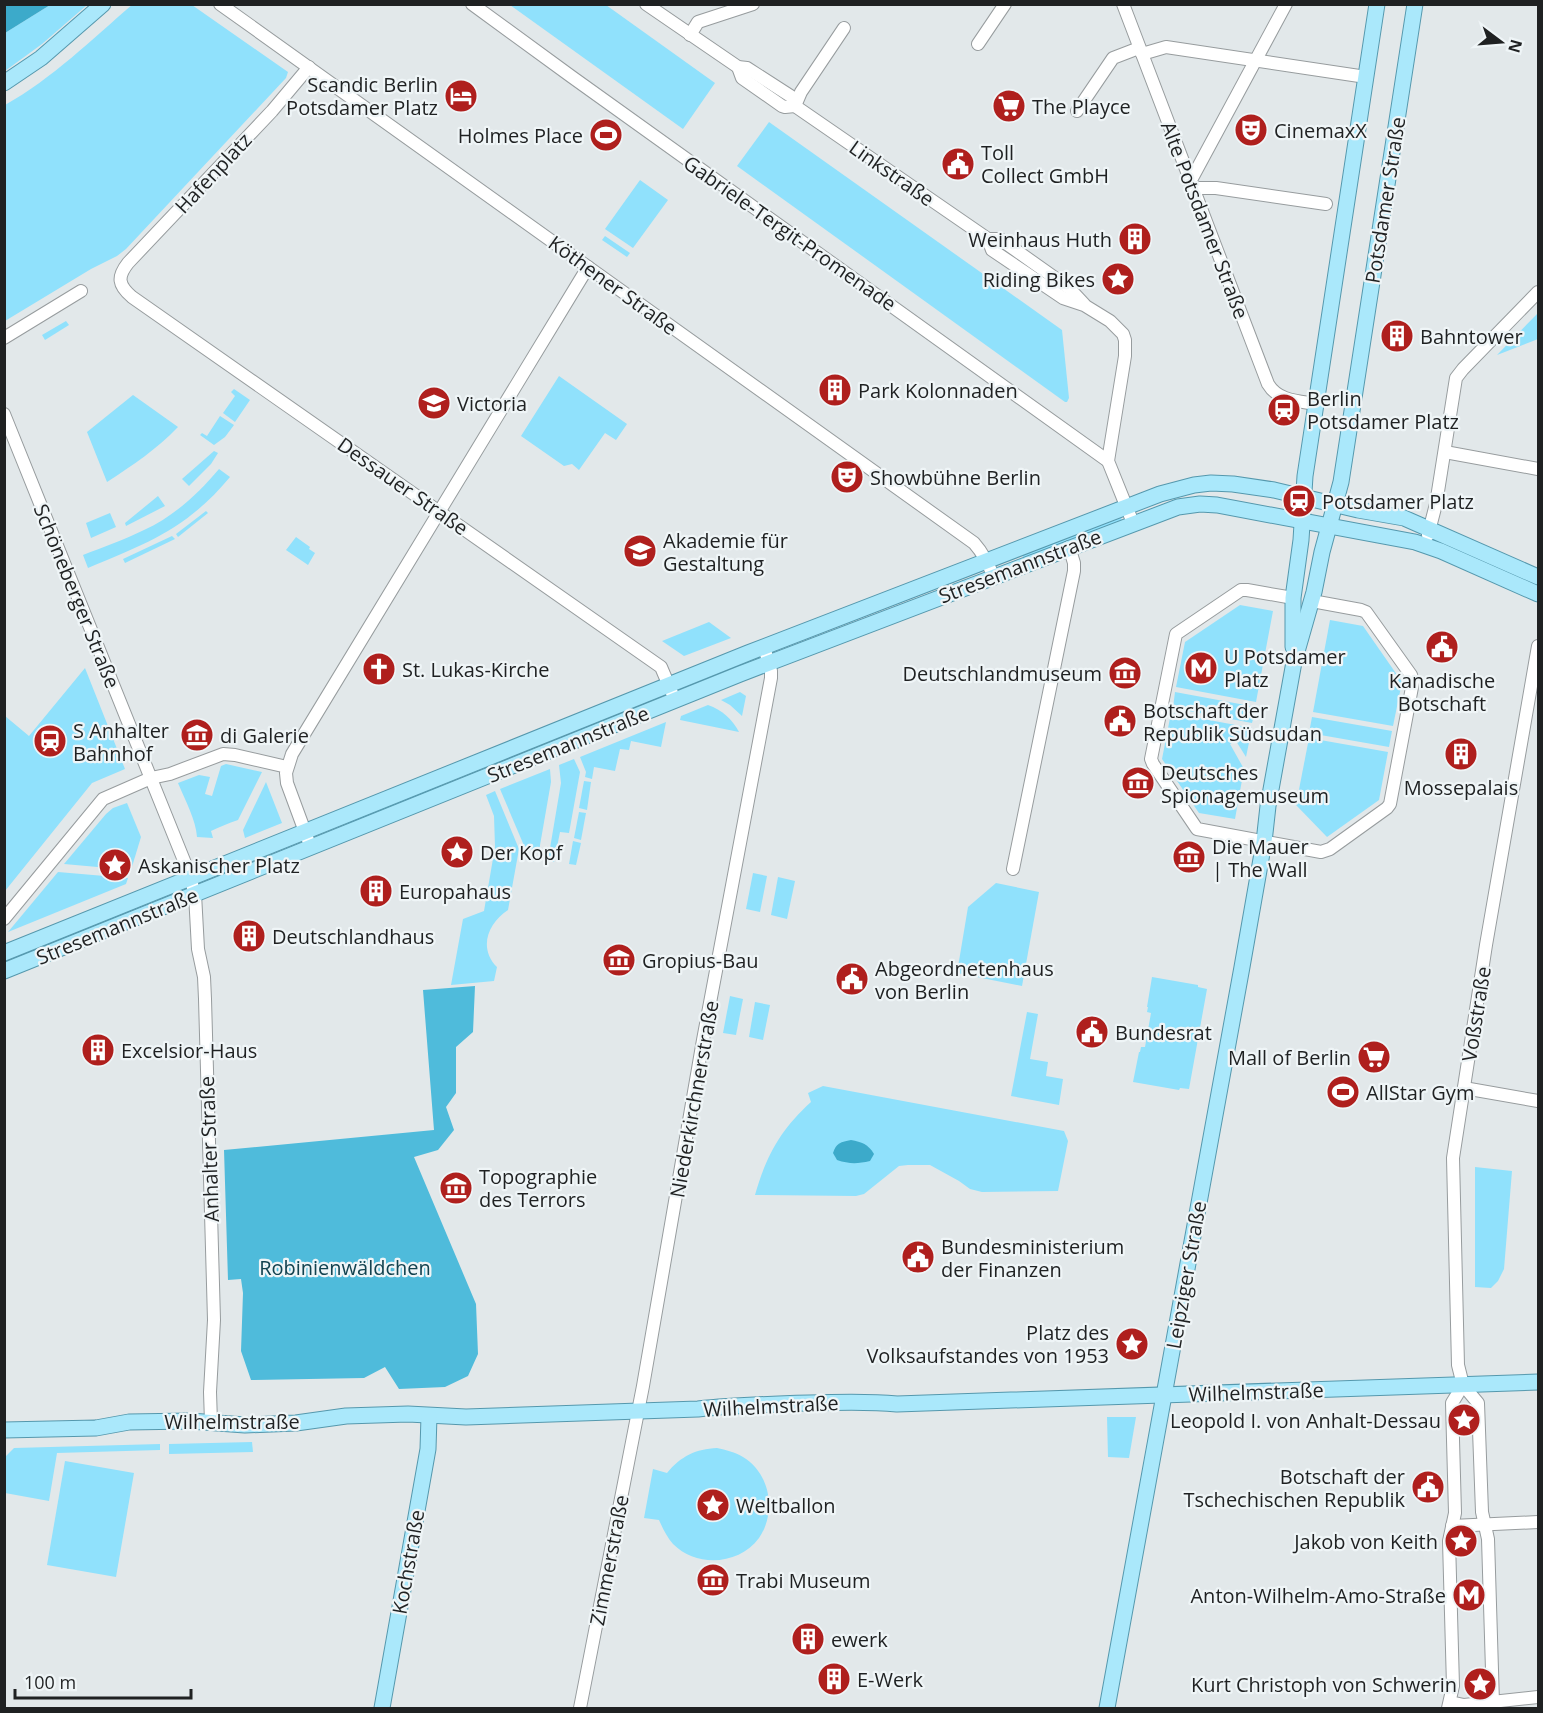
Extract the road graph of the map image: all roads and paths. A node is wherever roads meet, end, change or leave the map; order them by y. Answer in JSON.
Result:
{"nodes":[{"id":1,"x":103,"y":4,"type":"edge"},
{"id":2,"x":220,"y":4,"type":"edge"},
{"id":3,"x":472,"y":4,"type":"edge"},
{"id":4,"x":646,"y":4,"type":"edge"},
{"id":5,"x":753,"y":4,"type":"edge"},
{"id":6,"x":1005,"y":4,"type":"edge"},
{"id":7,"x":1123,"y":4,"type":"edge"},
{"id":8,"x":1286,"y":4,"type":"edge"},
{"id":9,"x":1377,"y":4,"type":"edge"},
{"id":10,"x":1415,"y":4,"type":"edge"},
{"id":11,"x":844,"y":28,"type":"dead end"},
{"id":12,"x":690,"y":35,"type":"junction"},
{"id":13,"x":978,"y":44,"type":"dead end"},
{"id":14,"x":1141,"y":51,"type":"junction"},
{"id":15,"x":1255,"y":60,"type":"junction"},
{"id":16,"x":309,"y":67,"type":"junction"},
{"id":17,"x":1366,"y":77,"type":"junction"},
{"id":18,"x":4,"y":83,"type":"edge"},
{"id":19,"x":795,"y":106,"type":"junction"},
{"id":20,"x":1077,"y":111,"type":"dead end"},
{"id":21,"x":1191,"y":185,"type":"junction"},
{"id":22,"x":1326,"y":204,"type":"dead end"},
{"id":23,"x":588,"y":267,"type":"junction"},
{"id":24,"x":120,"y":280,"type":"joint"},
{"id":25,"x":81,"y":291,"type":"dead end"},
{"id":26,"x":1539,"y":292,"type":"edge"},
{"id":27,"x":4,"y":338,"type":"edge"},
{"id":28,"x":1316,"y":404,"type":"junction"},
{"id":29,"x":4,"y":414,"type":"edge"},
{"id":30,"x":1445,"y":452,"type":"junction"},
{"id":31,"x":1108,"y":461,"type":"junction"},
{"id":32,"x":1539,"y":469,"type":"edge"},
{"id":33,"x":1304,"y":497,"type":"junction"},
{"id":34,"x":1335,"y":504,"type":"junction"},
{"id":35,"x":1128,"y":507,"type":"junction"},
{"id":36,"x":439,"y":512,"type":"junction"},
{"id":37,"x":1302,"y":521,"type":"junction"},
{"id":38,"x":1133,"y":523,"type":"junction"},
{"id":39,"x":1329,"y":526,"type":"junction"},
{"id":40,"x":1429,"y":529,"type":"junction"},
{"id":41,"x":1425,"y":545,"type":"junction"},
{"id":42,"x":1069,"y":548,"type":"junction"},
{"id":43,"x":987,"y":561,"type":"junction"},
{"id":44,"x":994,"y":576,"type":"junction"},
{"id":45,"x":1539,"y":577,"type":"edge"},
{"id":46,"x":933,"y":582,"type":"junction"},
{"id":47,"x":1539,"y":594,"type":"edge"},
{"id":48,"x":939,"y":598,"type":"junction"},
{"id":49,"x":1293,"y":598,"type":"junction"},
{"id":50,"x":1312,"y":601,"type":"junction"},
{"id":51,"x":1539,"y":646,"type":"edge"},
{"id":52,"x":764,"y":647,"type":"junction"},
{"id":53,"x":1294,"y":662,"type":"junction"},
{"id":54,"x":770,"y":663,"type":"junction"},
{"id":55,"x":669,"y":685,"type":"junction"},
{"id":56,"x":675,"y":700,"type":"junction"},
{"id":57,"x":616,"y":706,"type":"junction"},
{"id":58,"x":622,"y":722,"type":"junction"},
{"id":59,"x":536,"y":739,"type":"junction"},
{"id":60,"x":542,"y":754,"type":"junction"},
{"id":61,"x":287,"y":767,"type":"junction"},
{"id":62,"x":444,"y":776,"type":"junction"},
{"id":63,"x":151,"y":778,"type":"junction"},
{"id":64,"x":450,"y":791,"type":"junction"},
{"id":65,"x":338,"y":818,"type":"junction"},
{"id":66,"x":304,"y":831,"type":"junction"},
{"id":67,"x":345,"y":834,"type":"junction"},
{"id":68,"x":1264,"y":842,"type":"junction"},
{"id":69,"x":311,"y":848,"type":"junction"},
{"id":70,"x":1013,"y":869,"type":"dead end"},
{"id":71,"x":191,"y":878,"type":"junction"},
{"id":72,"x":195,"y":894,"type":"junction"},
{"id":73,"x":4,"y":919,"type":"edge"},
{"id":74,"x":4,"y":953,"type":"edge"},
{"id":75,"x":5,"y":970,"type":"edge"},
{"id":76,"x":1464,"y":1088,"type":"junction"},
{"id":77,"x":1539,"y":1101,"type":"edge"},
{"id":78,"x":1539,"y":1382,"type":"edge"},
{"id":79,"x":1462,"y":1385,"type":"junction"},
{"id":80,"x":1164,"y":1395,"type":"junction"},
{"id":81,"x":638,"y":1411,"type":"junction"},
{"id":82,"x":429,"y":1416,"type":"junction"},
{"id":83,"x":211,"y":1422,"type":"junction"},
{"id":84,"x":4,"y":1430,"type":"edge"},
{"id":85,"x":1539,"y":1522,"type":"edge"},
{"id":86,"x":1485,"y":1524,"type":"junction"},
{"id":87,"x":1452,"y":1526,"type":"junction"},
{"id":88,"x":1539,"y":1697,"type":"edge"},
{"id":89,"x":1493,"y":1703,"type":"junction"},
{"id":90,"x":1449,"y":1705,"type":"edge"},
{"id":91,"x":1464,"y":1707,"type":"edge"},
{"id":92,"x":382,"y":1708,"type":"edge"},
{"id":93,"x":580,"y":1708,"type":"edge"},
{"id":94,"x":1107,"y":1708,"type":"edge"}],
"edges":[{"from":1,"to":18,"type":"main road"},
{"from":2,"to":16,"type":"street","name":"Köthener Straße"},
{"from":3,"to":31,"type":"street","name":"Gabriele-Tergit-Promenade"},
{"from":4,"to":12,"type":"street","name":"Linkstraße"},
{"from":5,"to":12,"type":"street"},
{"from":6,"to":13,"type":"street"},
{"from":7,"to":14,"type":"street","name":"Alte Potsdamer Straße"},
{"from":8,"to":15,"type":"street"},
{"from":9,"to":17,"type":"main road","name":"Potsdamer Straße"},
{"from":10,"to":34,"type":"main road","name":"Potsdamer Straße"},
{"from":11,"to":19,"type":"street"},
{"from":12,"to":19,"type":"street","name":"Linkstraße"},
{"from":14,"to":15,"type":"street"},
{"from":14,"to":20,"type":"street"},
{"from":14,"to":21,"type":"street","name":"Alte Potsdamer Straße"},
{"from":15,"to":17,"type":"street"},
{"from":15,"to":21,"type":"street"},
{"from":16,"to":23,"type":"street","name":"Köthener Straße"},
{"from":16,"to":24,"type":"street","name":"Hafenplatz"},
{"from":17,"to":28,"type":"main road","name":"Potsdamer Straße"},
{"from":19,"to":31,"type":"street","name":"Linkstraße"},
{"from":21,"to":22,"type":"street"},
{"from":21,"to":28,"type":"street","name":"Alte Potsdamer Straße"},
{"from":23,"to":36,"type":"street"},
{"from":23,"to":43,"type":"street","name":"Köthener Straße"},
{"from":24,"to":36,"type":"street","name":"Dessauer Straße"},
{"from":25,"to":27,"type":"street"},
{"from":26,"to":30,"type":"street"},
{"from":28,"to":33,"type":"main road"},
{"from":29,"to":63,"type":"street","name":"Schöneberger Straße"},
{"from":30,"to":32,"type":"street"},
{"from":30,"to":40,"type":"street"},
{"from":31,"to":35,"type":"street"},
{"from":33,"to":34,"type":"main road"},
{"from":33,"to":35,"type":"main road"},
{"from":33,"to":37,"type":"main road"},
{"from":34,"to":39,"type":"main road"},
{"from":34,"to":40,"type":"main road"},
{"from":35,"to":38,"type":"street"},
{"from":35,"to":43,"type":"main road","name":"Stresemannstraße"},
{"from":36,"to":55,"type":"street","name":"Dessauer Straße"},
{"from":36,"to":61,"type":"street"},
{"from":37,"to":38,"type":"main road"},
{"from":37,"to":39,"type":"main road"},
{"from":37,"to":49,"type":"main road"},
{"from":38,"to":42,"type":"main road","name":"Stresemannstraße"},
{"from":39,"to":41,"type":"main road"},
{"from":39,"to":50,"type":"main road"},
{"from":40,"to":41,"type":"street"},
{"from":40,"to":45,"type":"main road"},
{"from":41,"to":47,"type":"main road"},
{"from":42,"to":44,"type":"main road","name":"Stresemannstraße"},
{"from":42,"to":70,"type":"street"},
{"from":43,"to":44,"type":"street","name":"Köthener Straße"},
{"from":43,"to":46,"type":"main road","name":"Stresemannstraße"},
{"from":44,"to":48,"type":"main road","name":"Stresemannstraße"},
{"from":46,"to":48,"type":"main road"},
{"from":46,"to":52,"type":"main road","name":"Stresemannstraße"},
{"from":48,"to":54,"type":"main road","name":"Stresemannstraße"},
{"from":49,"to":53,"type":"main road"},
{"from":49,"to":68,"type":"street"},
{"from":50,"to":53,"type":"main road"},
{"from":50,"to":68,"type":"street"},
{"from":51,"to":76,"type":"street","name":"Voßstraße"},
{"from":52,"to":54,"type":"street","name":"Niederkirchnerstraße"},
{"from":52,"to":55,"type":"main road","name":"Stresemannstraße"},
{"from":53,"to":68,"type":"main road","name":"Leipziger Straße"},
{"from":54,"to":56,"type":"main road","name":"Stresemannstraße"},
{"from":54,"to":81,"type":"street","name":"Niederkirchnerstraße"},
{"from":55,"to":56,"type":"street","name":"Dessauer Straße"},
{"from":55,"to":57,"type":"main road","name":"Stresemannstraße"},
{"from":56,"to":58,"type":"main road","name":"Stresemannstraße"},
{"from":57,"to":58,"type":"main road"},
{"from":57,"to":59,"type":"main road","name":"Stresemannstraße"},
{"from":58,"to":60,"type":"main road","name":"Stresemannstraße"},
{"from":59,"to":60,"type":"main road"},
{"from":59,"to":62,"type":"main road","name":"Stresemannstraße"},
{"from":60,"to":64,"type":"main road","name":"Stresemannstraße"},
{"from":61,"to":63,"type":"street"},
{"from":61,"to":66,"type":"street"},
{"from":62,"to":64,"type":"main road"},
{"from":62,"to":65,"type":"main road","name":"Stresemannstraße"},
{"from":63,"to":71,"type":"street","name":"Schöneberger Straße"},
{"from":63,"to":73,"type":"street"},
{"from":64,"to":67,"type":"main road","name":"Stresemannstraße"},
{"from":65,"to":66,"type":"main road","name":"Stresemannstraße"},
{"from":65,"to":67,"type":"main road"},
{"from":66,"to":69,"type":"street"},
{"from":66,"to":71,"type":"main road","name":"Stresemannstraße"},
{"from":67,"to":69,"type":"main road","name":"Stresemannstraße"},
{"from":68,"to":80,"type":"main road","name":"Leipziger Straße"},
{"from":69,"to":72,"type":"main road","name":"Stresemannstraße"},
{"from":71,"to":72,"type":"street","name":"Anhalter Straße"},
{"from":71,"to":74,"type":"main road","name":"Stresemannstraße"},
{"from":72,"to":75,"type":"main road","name":"Stresemannstraße"},
{"from":72,"to":83,"type":"street","name":"Anhalter Straße"},
{"from":76,"to":77,"type":"street"},
{"from":76,"to":79,"type":"street","name":"Voßstraße"},
{"from":78,"to":79,"type":"main road","name":"Wilhelmstraße"},
{"from":79,"to":80,"type":"main road","name":"Wilhelmstraße"},
{"from":79,"to":86,"type":"street"},
{"from":79,"to":87,"type":"street"},
{"from":80,"to":81,"type":"main road","name":"Wilhelmstraße"},
{"from":80,"to":94,"type":"main road","name":"Leipziger Straße"},
{"from":81,"to":82,"type":"main road","name":"Wilhelmstraße"},
{"from":81,"to":93,"type":"street","name":"Zimmerstraße"},
{"from":82,"to":83,"type":"main road","name":"Wilhelmstraße"},
{"from":82,"to":92,"type":"main road","name":"Kochstraße"},
{"from":83,"to":84,"type":"main road","name":"Wilhelmstraße"},
{"from":85,"to":86,"type":"street"},
{"from":86,"to":87,"type":"street"},
{"from":86,"to":89,"type":"street"},
{"from":87,"to":90,"type":"street"},
{"from":88,"to":89,"type":"street"},
{"from":89,"to":91,"type":"street"},
{"from":90,"to":91,"type":"street"}]}
